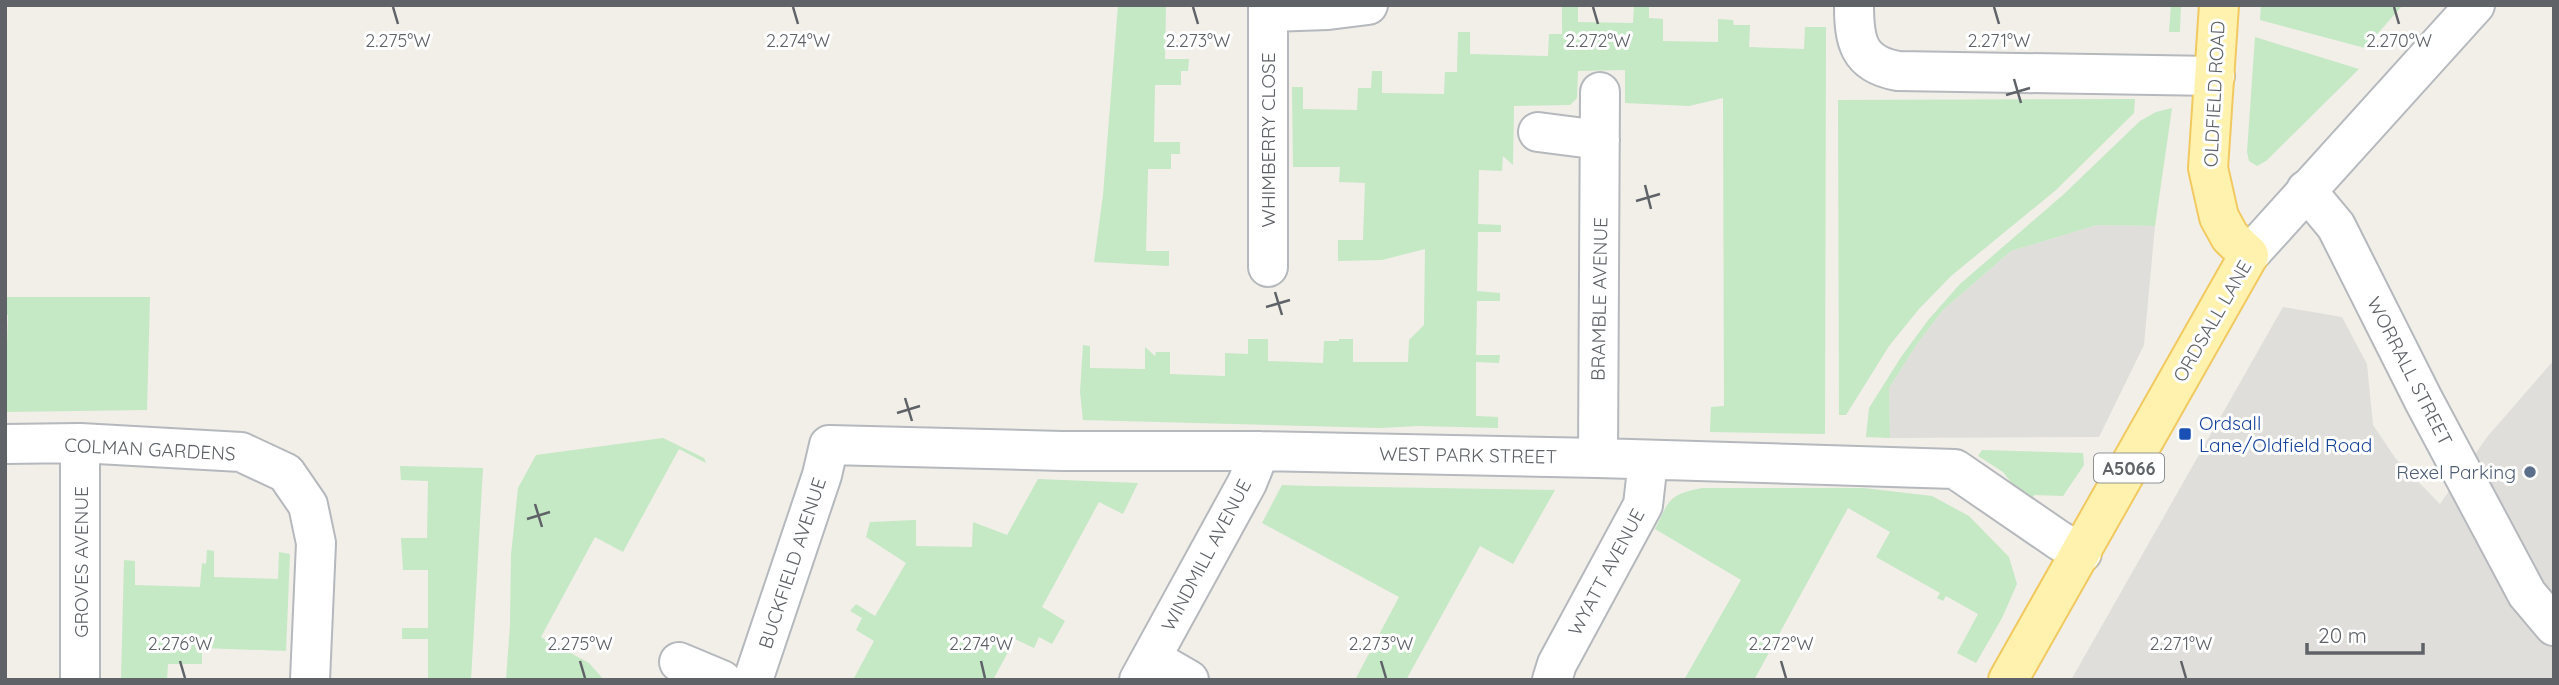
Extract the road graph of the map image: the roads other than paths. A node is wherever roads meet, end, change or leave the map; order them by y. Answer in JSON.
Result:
{"nodes":[{"id":1,"x":1368,"y":5,"type":"edge"},
{"id":2,"x":1854,"y":5,"type":"edge"},
{"id":3,"x":2220,"y":5,"type":"edge"},
{"id":4,"x":2475,"y":5,"type":"edge"},
{"id":5,"x":1268,"y":9,"type":"edge"},
{"id":6,"x":2215,"y":76,"type":"junction"},
{"id":7,"x":1600,"y":92,"type":"dead end"},
{"id":8,"x":1538,"y":132,"type":"dead end"},
{"id":9,"x":1600,"y":140,"type":"junction"},
{"id":10,"x":2305,"y":190,"type":"junction"},
{"id":11,"x":2249,"y":255,"type":"junction"},
{"id":12,"x":1268,"y":267,"type":"dead end"},
{"id":13,"x":80,"y":443,"type":"junction"},
{"id":14,"x":5,"y":444,"type":"edge"},
{"id":15,"x":829,"y":445,"type":"joint"},
{"id":16,"x":1260,"y":451,"type":"junction"},
{"id":17,"x":1598,"y":458,"type":"junction"},
{"id":18,"x":1648,"y":461,"type":"junction"},
{"id":19,"x":2082,"y":553,"type":"junction"},
{"id":20,"x":2554,"y":626,"type":"edge"},
{"id":21,"x":679,"y":662,"type":"dead end"},
{"id":22,"x":1145,"y":669,"type":"edge"},
{"id":23,"x":80,"y":680,"type":"edge"},
{"id":24,"x":310,"y":680,"type":"edge"},
{"id":25,"x":722,"y":680,"type":"edge"},
{"id":26,"x":753,"y":680,"type":"edge"},
{"id":27,"x":1189,"y":680,"type":"edge"},
{"id":28,"x":1552,"y":680,"type":"edge"},
{"id":29,"x":2008,"y":680,"type":"edge"}],
"edges":[{"from":1,"to":5,"type":"street","name":"WHIMBERRY CLOSE"},
{"from":2,"to":6,"type":"street"},
{"from":3,"to":6,"type":"main road","name":"OLDFIELD ROAD"},
{"from":4,"to":10,"type":"street","name":"ORDSALL LANE"},
{"from":5,"to":12,"type":"street","name":"WHIMBERRY CLOSE"},
{"from":6,"to":11,"type":"main road","name":"OLDFIELD ROAD"},
{"from":7,"to":9,"type":"street","name":"BRAMBLE AVENUE"},
{"from":8,"to":9,"type":"street"},
{"from":9,"to":17,"type":"street","name":"BRAMBLE AVENUE"},
{"from":10,"to":11,"type":"street","name":"ORDSALL LANE"},
{"from":10,"to":20,"type":"street","name":"WORRALL STREET"},
{"from":11,"to":19,"type":"main road","name":"ORDSALL LANE","number":"A5066"},
{"from":13,"to":14,"type":"street","name":"COLMAN GARDENS"},
{"from":13,"to":23,"type":"street","name":"GROVES AVENUE"},
{"from":13,"to":24,"type":"street","name":"COLMAN GARDENS"},
{"from":15,"to":16,"type":"street","name":"WEST PARK STREET"},
{"from":15,"to":26,"type":"street","name":"BUCKFIELD AVENUE"},
{"from":16,"to":17,"type":"street","name":"WEST PARK STREET"},
{"from":16,"to":22,"type":"street","name":"WINDMILL AVENUE"},
{"from":17,"to":18,"type":"street","name":"WEST PARK STREET"},
{"from":18,"to":19,"type":"street","name":"WEST PARK STREET"},
{"from":18,"to":28,"type":"street","name":"WYATT AVENUE"},
{"from":19,"to":29,"type":"main road","name":"ORDSALL LANE","number":"A5066"},
{"from":21,"to":25,"type":"street"},
{"from":22,"to":27,"type":"street","name":"WINDMILL AVENUE"}]}
